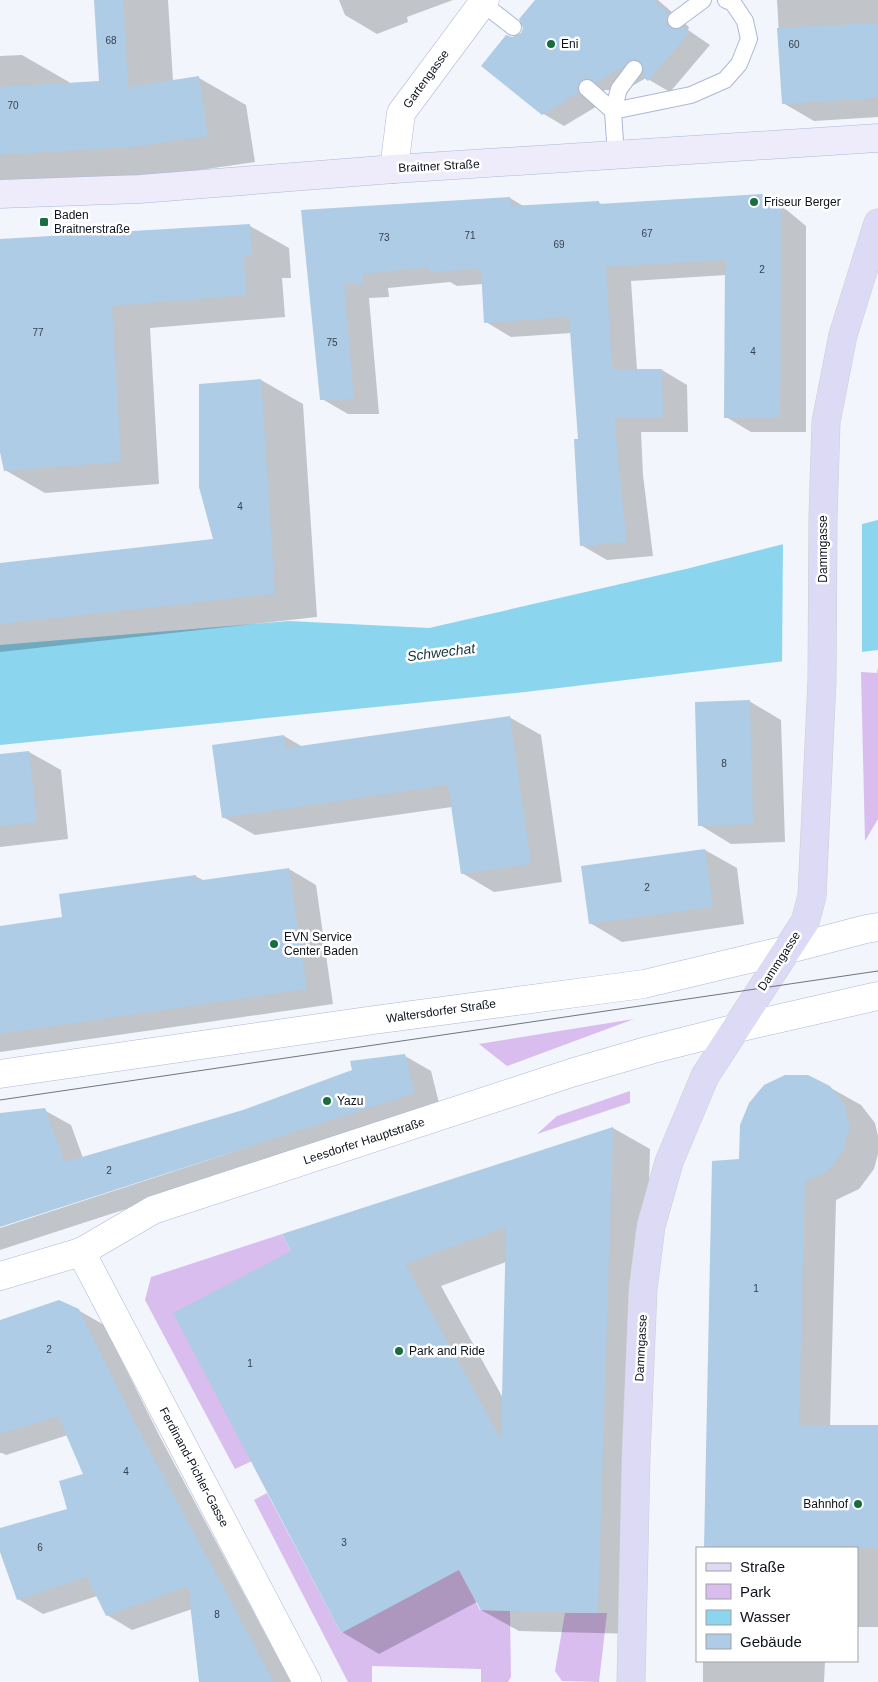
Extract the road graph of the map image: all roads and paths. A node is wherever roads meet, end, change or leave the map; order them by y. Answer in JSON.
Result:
{"nodes":[{"id":1,"x":703,"y":0,"type":"edge"},
{"id":2,"x":726,"y":0,"type":"edge"},
{"id":3,"x":482,"y":1,"type":"edge"},
{"id":4,"x":676,"y":20,"type":"dead end"},
{"id":5,"x":513,"y":27,"type":"dead end"},
{"id":6,"x":634,"y":69,"type":"dead end"},
{"id":7,"x":587,"y":88,"type":"dead end"},
{"id":8,"x":614,"y":110,"type":"junction"},
{"id":9,"x":878,"y":138,"type":"edge"},
{"id":10,"x":616,"y":156,"type":"junction"},
{"id":11,"x":394,"y":169,"type":"junction"},
{"id":12,"x":0,"y":194,"type":"edge"},
{"id":13,"x":878,"y":223,"type":"edge"},
{"id":14,"x":878,"y":928,"type":"edge"},
{"id":15,"x":786,"y":950,"type":"junction"},
{"id":16,"x":878,"y":996,"type":"edge"},
{"id":17,"x":737,"y":1028,"type":"junction"},
{"id":18,"x":0,"y":1074,"type":"edge"},
{"id":19,"x":81,"y":1252,"type":"junction"},
{"id":20,"x":0,"y":1276,"type":"edge"},
{"id":21,"x":307,"y":1682,"type":"edge"},
{"id":22,"x":631,"y":1682,"type":"edge"}],
"edges":[{"from":1,"to":4,"type":"lane"},
{"from":2,"to":8,"type":"lane"},
{"from":3,"to":5,"type":"lane"},
{"from":3,"to":11,"type":"street","name":"Gartengasse"},
{"from":6,"to":8,"type":"lane"},
{"from":7,"to":8,"type":"lane"},
{"from":8,"to":10,"type":"lane"},
{"from":9,"to":10,"type":"main road","name":"Braitner Straße"},
{"from":10,"to":11,"type":"main road","name":"Braitner Straße"},
{"from":11,"to":12,"type":"main road","name":"Braitner Straße"},
{"from":13,"to":15,"type":"main road","name":"Dammgasse"},
{"from":14,"to":15,"type":"street","name":"Waltersdorfer Straße"},
{"from":15,"to":17,"type":"main road","name":"Dammgasse"},
{"from":15,"to":18,"type":"street","name":"Waltersdorfer Straße"},
{"from":16,"to":17,"type":"street"},
{"from":17,"to":19,"type":"street","name":"Leesdorfer Hauptstraße"},
{"from":17,"to":22,"type":"main road","name":"Dammgasse"},
{"from":19,"to":20,"type":"street","name":"Leesdorfer Hauptstraße"},
{"from":19,"to":21,"type":"street","name":"Ferdinand-Pichler-Gasse"}]}
